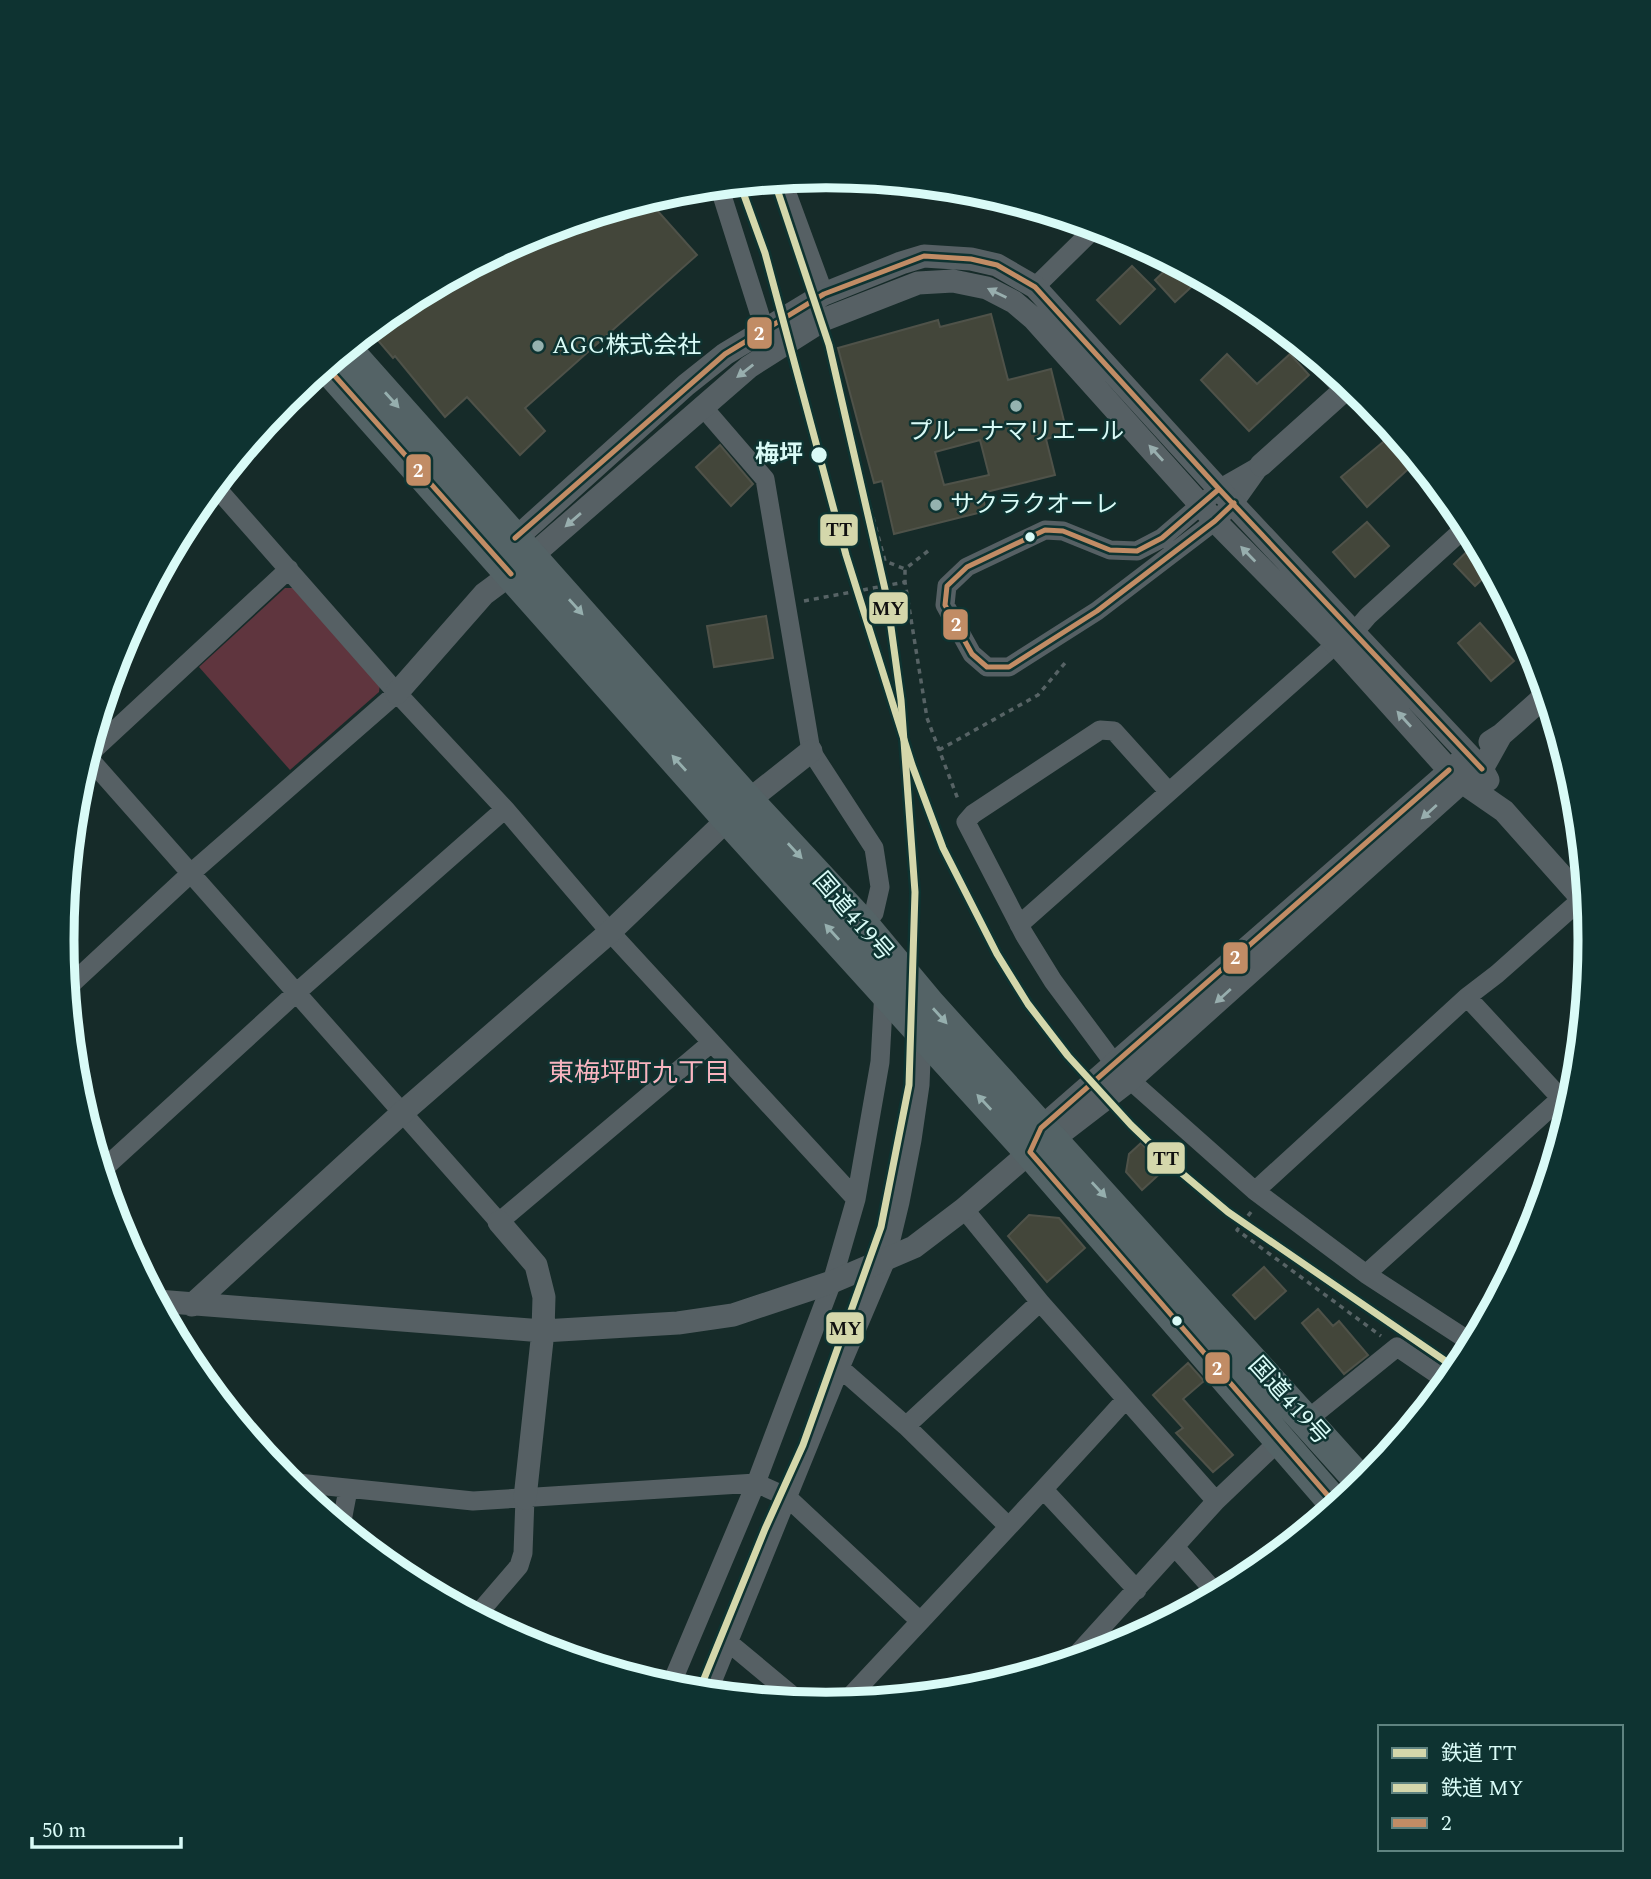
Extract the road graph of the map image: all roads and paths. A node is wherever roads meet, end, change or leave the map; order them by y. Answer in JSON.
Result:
{"nodes":[{"id":1,"x":785,"y":189,"type":"edge"},
{"id":2,"x":722,"y":195,"type":"edge"},
{"id":3,"x":1088,"y":235,"type":"edge"},
{"id":4,"x":1035,"y":287,"type":"junction"},
{"id":5,"x":824,"y":294,"type":"junction"},
{"id":6,"x":764,"y":328,"type":"junction"},
{"id":7,"x":823,"y":338,"type":"dead end"},
{"id":8,"x":352,"y":356,"type":"edge"},
{"id":9,"x":332,"y":372,"type":"edge"},
{"id":10,"x":1341,"y":393,"type":"edge"},
{"id":11,"x":702,"y":407,"type":"junction"},
{"id":12,"x":1261,"y":465,"type":"joint"},
{"id":13,"x":221,"y":492,"type":"edge"},
{"id":14,"x":1218,"y":504,"type":"junction"},
{"id":15,"x":1458,"y":534,"type":"edge"},
{"id":16,"x":928,"y":551,"type":"dead end"},
{"id":17,"x":513,"y":556,"type":"junction"},
{"id":18,"x":289,"y":569,"type":"junction"},
{"id":19,"x":905,"y":569,"type":"junction"},
{"id":20,"x":905,"y":582,"type":"junction"},
{"id":21,"x":786,"y":604,"type":"junction"},
{"id":22,"x":1355,"y":631,"type":"junction"},
{"id":23,"x":1336,"y":644,"type":"junction"},
{"id":24,"x":1065,"y":663,"type":"dead end"},
{"id":25,"x":397,"y":693,"type":"junction"},
{"id":26,"x":1539,"y":701,"type":"edge"},
{"id":27,"x":99,"y":745,"type":"edge"},
{"id":28,"x":939,"y":750,"type":"junction"},
{"id":29,"x":811,"y":751,"type":"junction"},
{"id":30,"x":1476,"y":762,"type":"junction"},
{"id":31,"x":95,"y":765,"type":"edge"},
{"id":32,"x":1456,"y":776,"type":"junction"},
{"id":33,"x":1169,"y":792,"type":"junction"},
{"id":34,"x":505,"y":808,"type":"junction"},
{"id":35,"x":738,"y":810,"type":"junction"},
{"id":36,"x":1503,"y":811,"type":"junction"},
{"id":37,"x":969,"y":819,"type":"junction"},
{"id":38,"x":190,"y":874,"type":"junction"},
{"id":39,"x":1576,"y":889,"type":"edge"},
{"id":40,"x":1577,"y":906,"type":"edge"},
{"id":41,"x":1019,"y":925,"type":"junction"},
{"id":42,"x":864,"y":926,"type":"junction"},
{"id":43,"x":610,"y":932,"type":"junction"},
{"id":44,"x":75,"y":981,"type":"edge"},
{"id":45,"x":884,"y":990,"type":"junction"},
{"id":46,"x":296,"y":993,"type":"junction"},
{"id":47,"x":1467,"y":997,"type":"junction"},
{"id":48,"x":922,"y":1035,"type":"junction"},
{"id":49,"x":711,"y":1043,"type":"junction"},
{"id":50,"x":1114,"y":1063,"type":"junction"},
{"id":51,"x":1130,"y":1080,"type":"junction"},
{"id":52,"x":1560,"y":1098,"type":"edge"},
{"id":53,"x":1558,"y":1109,"type":"edge"},
{"id":54,"x":403,"y":1112,"type":"junction"},
{"id":55,"x":1041,"y":1140,"type":"junction"},
{"id":56,"x":108,"y":1165,"type":"edge"},
{"id":57,"x":1257,"y":1197,"type":"junction"},
{"id":58,"x":856,"y":1199,"type":"junction"},
{"id":59,"x":964,"y":1209,"type":"junction"},
{"id":60,"x":499,"y":1222,"type":"junction"},
{"id":61,"x":886,"y":1259,"type":"junction"},
{"id":62,"x":1366,"y":1273,"type":"junction"},
{"id":63,"x":832,"y":1282,"type":"junction"},
{"id":64,"x":167,"y":1302,"type":"edge"},
{"id":65,"x":1041,"y":1303,"type":"junction"},
{"id":66,"x":192,"y":1305,"type":"junction"},
{"id":67,"x":543,"y":1331,"type":"junction"},
{"id":68,"x":1463,"y":1337,"type":"edge"},
{"id":69,"x":1397,"y":1347,"type":"junction"},
{"id":70,"x":839,"y":1368,"type":"junction"},
{"id":71,"x":1438,"y":1375,"type":"edge"},
{"id":72,"x":1126,"y":1399,"type":"junction"},
{"id":73,"x":1307,"y":1420,"type":"junction"},
{"id":74,"x":906,"y":1426,"type":"junction"},
{"id":75,"x":1279,"y":1441,"type":"junction"},
{"id":76,"x":1354,"y":1474,"type":"edge"},
{"id":77,"x":756,"y":1483,"type":"junction"},
{"id":78,"x":309,"y":1485,"type":"edge"},
{"id":79,"x":348,"y":1490,"type":"junction"},
{"id":80,"x":1044,"y":1490,"type":"junction"},
{"id":81,"x":787,"y":1497,"type":"junction"},
{"id":82,"x":1330,"y":1497,"type":"edge"},
{"id":83,"x":525,"y":1498,"type":"junction"},
{"id":84,"x":1216,"y":1501,"type":"junction"},
{"id":85,"x":343,"y":1516,"type":"edge"},
{"id":86,"x":1008,"y":1526,"type":"junction"},
{"id":87,"x":1175,"y":1547,"type":"junction"},
{"id":88,"x":1210,"y":1586,"type":"edge"},
{"id":89,"x":1137,"y":1590,"type":"junction"},
{"id":90,"x":483,"y":1609,"type":"edge"},
{"id":91,"x":920,"y":1621,"type":"junction"},
{"id":92,"x":728,"y":1642,"type":"junction"},
{"id":93,"x":1087,"y":1644,"type":"edge"},
{"id":94,"x":675,"y":1676,"type":"edge"},
{"id":95,"x":712,"y":1682,"type":"edge"},
{"id":96,"x":786,"y":1690,"type":"edge"},
{"id":97,"x":855,"y":1691,"type":"edge"}],
"edges":[{"from":1,"to":5,"type":"street"},
{"from":2,"to":6,"type":"street"},
{"from":3,"to":4,"type":"street"},
{"from":4,"to":5,"type":"street"},
{"from":4,"to":14,"type":"street"},
{"from":5,"to":6,"type":"street"},
{"from":6,"to":17,"type":"street"},
{"from":7,"to":19,"type":"path"},
{"from":8,"to":17,"type":"highway","name":"国道419号","one_way":true},
{"from":9,"to":17,"type":"highway","name":"国道419号"},
{"from":10,"to":12,"type":"street"},
{"from":14,"to":11,"type":"street","one_way":true},
{"from":11,"to":17,"type":"street","one_way":true},
{"from":11,"to":21,"type":"street"},
{"from":12,"to":14,"type":"street"},
{"from":13,"to":18,"type":"street"},
{"from":14,"to":14,"type":"street"},
{"from":14,"to":22,"type":"street"},
{"from":23,"to":14,"type":"street","one_way":true},
{"from":15,"to":22,"type":"street"},
{"from":16,"to":19,"type":"path"},
{"from":17,"to":25,"type":"street"},
{"from":17,"to":35,"type":"highway","name":"国道419号"},
{"from":18,"to":25,"type":"street"},
{"from":18,"to":27,"type":"street"},
{"from":19,"to":20,"type":"path"},
{"from":20,"to":21,"type":"path"},
{"from":20,"to":28,"type":"path"},
{"from":21,"to":29,"type":"street"},
{"from":22,"to":30,"type":"street"},
{"from":32,"to":23,"type":"street","one_way":true},
{"from":23,"to":33,"type":"street"},
{"from":24,"to":28,"type":"path"},
{"from":25,"to":34,"type":"street"},
{"from":25,"to":38,"type":"street"},
{"from":26,"to":30,"type":"street"},
{"from":28,"to":37,"type":"path"},
{"from":29,"to":35,"type":"street"},
{"from":29,"to":42,"type":"street"},
{"from":30,"to":32,"type":"street"},
{"from":30,"to":36,"type":"street"},
{"from":31,"to":38,"type":"street"},
{"from":32,"to":36,"type":"street"},
{"from":32,"to":50,"type":"street"},
{"from":32,"to":51,"type":"street","one_way":true},
{"from":33,"to":37,"type":"street"},
{"from":33,"to":41,"type":"street"},
{"from":34,"to":43,"type":"street"},
{"from":34,"to":46,"type":"street"},
{"from":35,"to":42,"type":"highway","name":"国道419号","one_way":true},
{"from":35,"to":43,"type":"street"},
{"from":45,"to":35,"type":"highway","name":"国道419号","one_way":true},
{"from":36,"to":39,"type":"street"},
{"from":37,"to":41,"type":"street"},
{"from":38,"to":44,"type":"street"},
{"from":38,"to":46,"type":"street"},
{"from":40,"to":47,"type":"street"},
{"from":41,"to":50,"type":"street"},
{"from":42,"to":55,"type":"highway","name":"国道419号","one_way":true},
{"from":43,"to":49,"type":"street"},
{"from":43,"to":54,"type":"street"},
{"from":45,"to":48,"type":"highway","name":"国道419号"},
{"from":45,"to":58,"type":"street"},
{"from":46,"to":54,"type":"street"},
{"from":46,"to":56,"type":"street"},
{"from":47,"to":52,"type":"street"},
{"from":47,"to":57,"type":"street"},
{"from":55,"to":48,"type":"highway","name":"国道419号","one_way":true},
{"from":48,"to":61,"type":"street"},
{"from":49,"to":58,"type":"street"},
{"from":49,"to":60,"type":"street"},
{"from":50,"to":55,"type":"street"},
{"from":51,"to":55,"type":"street"},
{"from":51,"to":57,"type":"street"},
{"from":53,"to":62,"type":"street"},
{"from":54,"to":60,"type":"street"},
{"from":54,"to":66,"type":"street"},
{"from":55,"to":59,"type":"street"},
{"from":55,"to":73,"type":"highway","name":"国道419号","one_way":true},
{"from":55,"to":75,"type":"highway","name":"国道419号"},
{"from":57,"to":62,"type":"street"},
{"from":57,"to":69,"type":"path"},
{"from":58,"to":63,"type":"street"},
{"from":59,"to":61,"type":"street"},
{"from":59,"to":65,"type":"street"},
{"from":60,"to":67,"type":"street"},
{"from":61,"to":63,"type":"street"},
{"from":61,"to":70,"type":"street"},
{"from":62,"to":68,"type":"street"},
{"from":63,"to":67,"type":"street"},
{"from":63,"to":77,"type":"street"},
{"from":64,"to":66,"type":"street"},
{"from":65,"to":72,"type":"street"},
{"from":65,"to":74,"type":"street"},
{"from":66,"to":67,"type":"street"},
{"from":67,"to":83,"type":"street"},
{"from":69,"to":71,"type":"street"},
{"from":69,"to":73,"type":"street"},
{"from":70,"to":74,"type":"street"},
{"from":70,"to":81,"type":"street"},
{"from":72,"to":80,"type":"street"},
{"from":72,"to":84,"type":"street"},
{"from":73,"to":76,"type":"highway","name":"国道419号"},
{"from":74,"to":86,"type":"street"},
{"from":75,"to":82,"type":"highway","name":"国道419号"},
{"from":75,"to":84,"type":"street"},
{"from":77,"to":81,"type":"street"},
{"from":77,"to":83,"type":"street"},
{"from":77,"to":94,"type":"street"},
{"from":78,"to":79,"type":"street"},
{"from":79,"to":83,"type":"street"},
{"from":79,"to":85,"type":"street"},
{"from":80,"to":86,"type":"street"},
{"from":80,"to":89,"type":"street"},
{"from":81,"to":91,"type":"street"},
{"from":81,"to":92,"type":"street"},
{"from":83,"to":90,"type":"street"},
{"from":84,"to":87,"type":"street"},
{"from":86,"to":91,"type":"street"},
{"from":87,"to":88,"type":"street"},
{"from":87,"to":89,"type":"street"},
{"from":89,"to":93,"type":"street"},
{"from":91,"to":97,"type":"street"},
{"from":92,"to":95,"type":"street"},
{"from":92,"to":96,"type":"street"}]}
